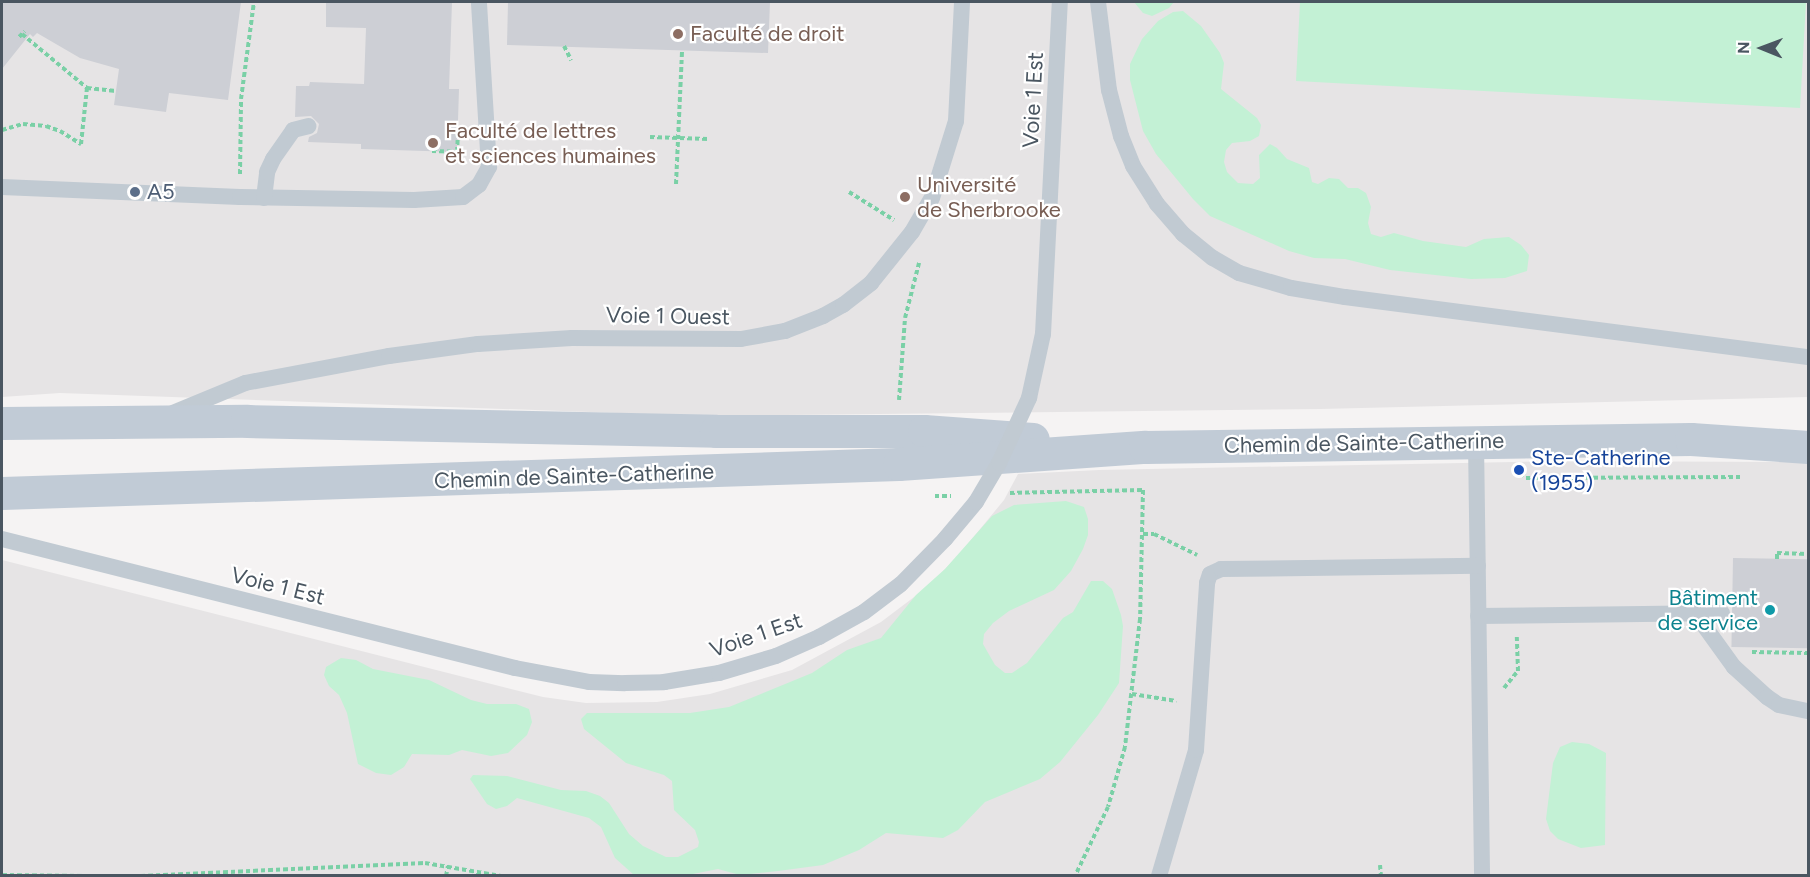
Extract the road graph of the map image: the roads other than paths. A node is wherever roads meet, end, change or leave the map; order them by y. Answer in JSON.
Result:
{"nodes":[{"id":1,"x":479,"y":2,"type":"edge"},
{"id":2,"x":962,"y":2,"type":"edge"},
{"id":3,"x":1060,"y":2,"type":"edge"},
{"id":4,"x":1098,"y":2,"type":"edge"},
{"id":5,"x":309,"y":126,"type":"dead end"},
{"id":6,"x":2,"y":187,"type":"edge"},
{"id":7,"x":264,"y":198,"type":"junction"},
{"id":8,"x":1809,"y":357,"type":"edge"},
{"id":9,"x":156,"y":421,"type":"junction"},
{"id":10,"x":2,"y":423,"type":"edge"},
{"id":11,"x":1809,"y":423,"type":"edge"},
{"id":12,"x":1691,"y":439,"type":"junction"},
{"id":13,"x":1476,"y":442,"type":"junction"},
{"id":14,"x":1145,"y":447,"type":"junction"},
{"id":15,"x":1809,"y":447,"type":"edge"},
{"id":16,"x":2,"y":493,"type":"edge"},
{"id":17,"x":2,"y":539,"type":"edge"},
{"id":18,"x":1478,"y":566,"type":"junction"},
{"id":19,"x":1695,"y":613,"type":"junction"},
{"id":20,"x":1722,"y":613,"type":"dead end"},
{"id":21,"x":1478,"y":616,"type":"junction"},
{"id":22,"x":1809,"y":711,"type":"edge"},
{"id":23,"x":1159,"y":876,"type":"edge"},
{"id":24,"x":1482,"y":876,"type":"edge"}],
"edges":[{"from":1,"to":7,"type":"lane"},
{"from":2,"to":9,"type":"lane","name":"Voie 1 Ouest"},
{"from":3,"to":17,"type":"lane","name":"Voie 1 Est","bridge":true},
{"from":4,"to":8,"type":"lane"},
{"from":5,"to":7,"type":"lane"},
{"from":6,"to":7,"type":"lane"},
{"from":9,"to":10,"type":"main road","name":"Chemin de Sainte-Catherine"},
{"from":9,"to":14,"type":"main road","name":"Chemin de Sainte-Catherine"},
{"from":11,"to":12,"type":"main road","name":"Chemin de Sainte-Catherine"},
{"from":12,"to":13,"type":"main road","name":"Chemin de Sainte-Catherine"},
{"from":12,"to":15,"type":"main road","name":"Chemin de Sainte-Catherine"},
{"from":13,"to":14,"type":"main road","name":"Chemin de Sainte-Catherine"},
{"from":13,"to":18,"type":"lane"},
{"from":14,"to":16,"type":"main road","name":"Chemin de Sainte-Catherine"},
{"from":18,"to":21,"type":"lane"},
{"from":18,"to":23,"type":"lane"},
{"from":19,"to":20,"type":"lane"},
{"from":19,"to":21,"type":"lane"},
{"from":19,"to":22,"type":"lane"},
{"from":21,"to":24,"type":"lane"}]}
